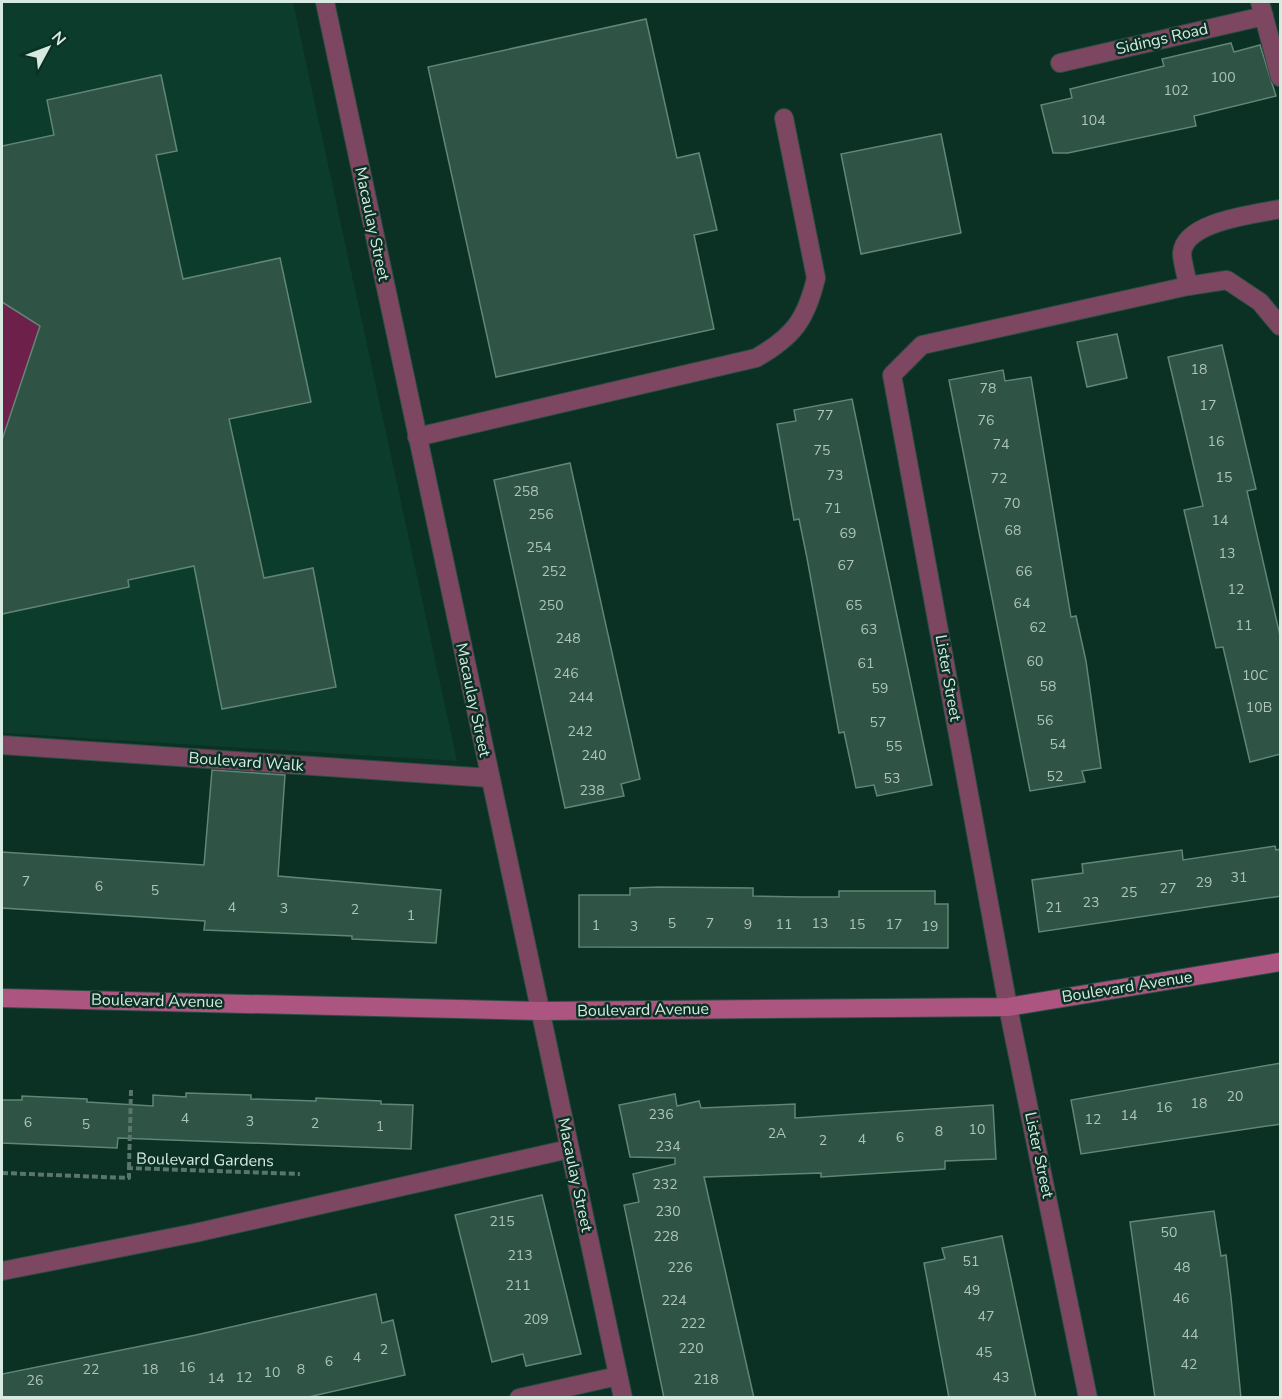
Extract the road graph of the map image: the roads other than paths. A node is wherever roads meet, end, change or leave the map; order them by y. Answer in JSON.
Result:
{"nodes":[{"id":1,"x":325,"y":2,"type":"edge"},
{"id":2,"x":1262,"y":9,"type":"edge"},
{"id":3,"x":1060,"y":63,"type":"dead end"},
{"id":4,"x":1281,"y":77,"type":"edge"},
{"id":5,"x":784,"y":118,"type":"dead end"},
{"id":6,"x":1281,"y":209,"type":"edge"},
{"id":7,"x":1188,"y":286,"type":"junction"},
{"id":8,"x":1281,"y":326,"type":"edge"},
{"id":9,"x":417,"y":437,"type":"junction"},
{"id":10,"x":2,"y":745,"type":"edge"},
{"id":11,"x":490,"y":778,"type":"junction"},
{"id":12,"x":1281,"y":962,"type":"edge"},
{"id":13,"x":2,"y":998,"type":"edge"},
{"id":14,"x":1008,"y":1006,"type":"junction"},
{"id":15,"x":540,"y":1011,"type":"junction"},
{"id":16,"x":569,"y":1149,"type":"junction"},
{"id":17,"x":2,"y":1271,"type":"edge"},
{"id":18,"x":618,"y":1376,"type":"junction"},
{"id":19,"x":519,"y":1398,"type":"edge"},
{"id":20,"x":623,"y":1398,"type":"edge"},
{"id":21,"x":1088,"y":1398,"type":"edge"}],
"edges":[{"from":1,"to":9,"type":"street","name":"Macaulay Street"},
{"from":2,"to":3,"type":"street","name":"Sidings Road"},
{"from":2,"to":4,"type":"street","name":"Sidings Road"},
{"from":5,"to":9,"type":"street"},
{"from":6,"to":7,"type":"street"},
{"from":7,"to":8,"type":"street","name":"Lister Street"},
{"from":7,"to":14,"type":"street","name":"Lister Street"},
{"from":9,"to":11,"type":"street","name":"Macaulay Street"},
{"from":10,"to":11,"type":"street","name":"Boulevard Walk"},
{"from":11,"to":15,"type":"street","name":"Macaulay Street"},
{"from":12,"to":14,"type":"street","name":"Boulevard Avenue"},
{"from":13,"to":15,"type":"street","name":"Boulevard Avenue"},
{"from":14,"to":15,"type":"street","name":"Boulevard Avenue"},
{"from":14,"to":21,"type":"street","name":"Lister Street"},
{"from":15,"to":16,"type":"street","name":"Macaulay Street"},
{"from":16,"to":17,"type":"street"},
{"from":16,"to":18,"type":"street","name":"Macaulay Street"},
{"from":18,"to":19,"type":"street"},
{"from":18,"to":20,"type":"street","name":"Macaulay Street"}]}
